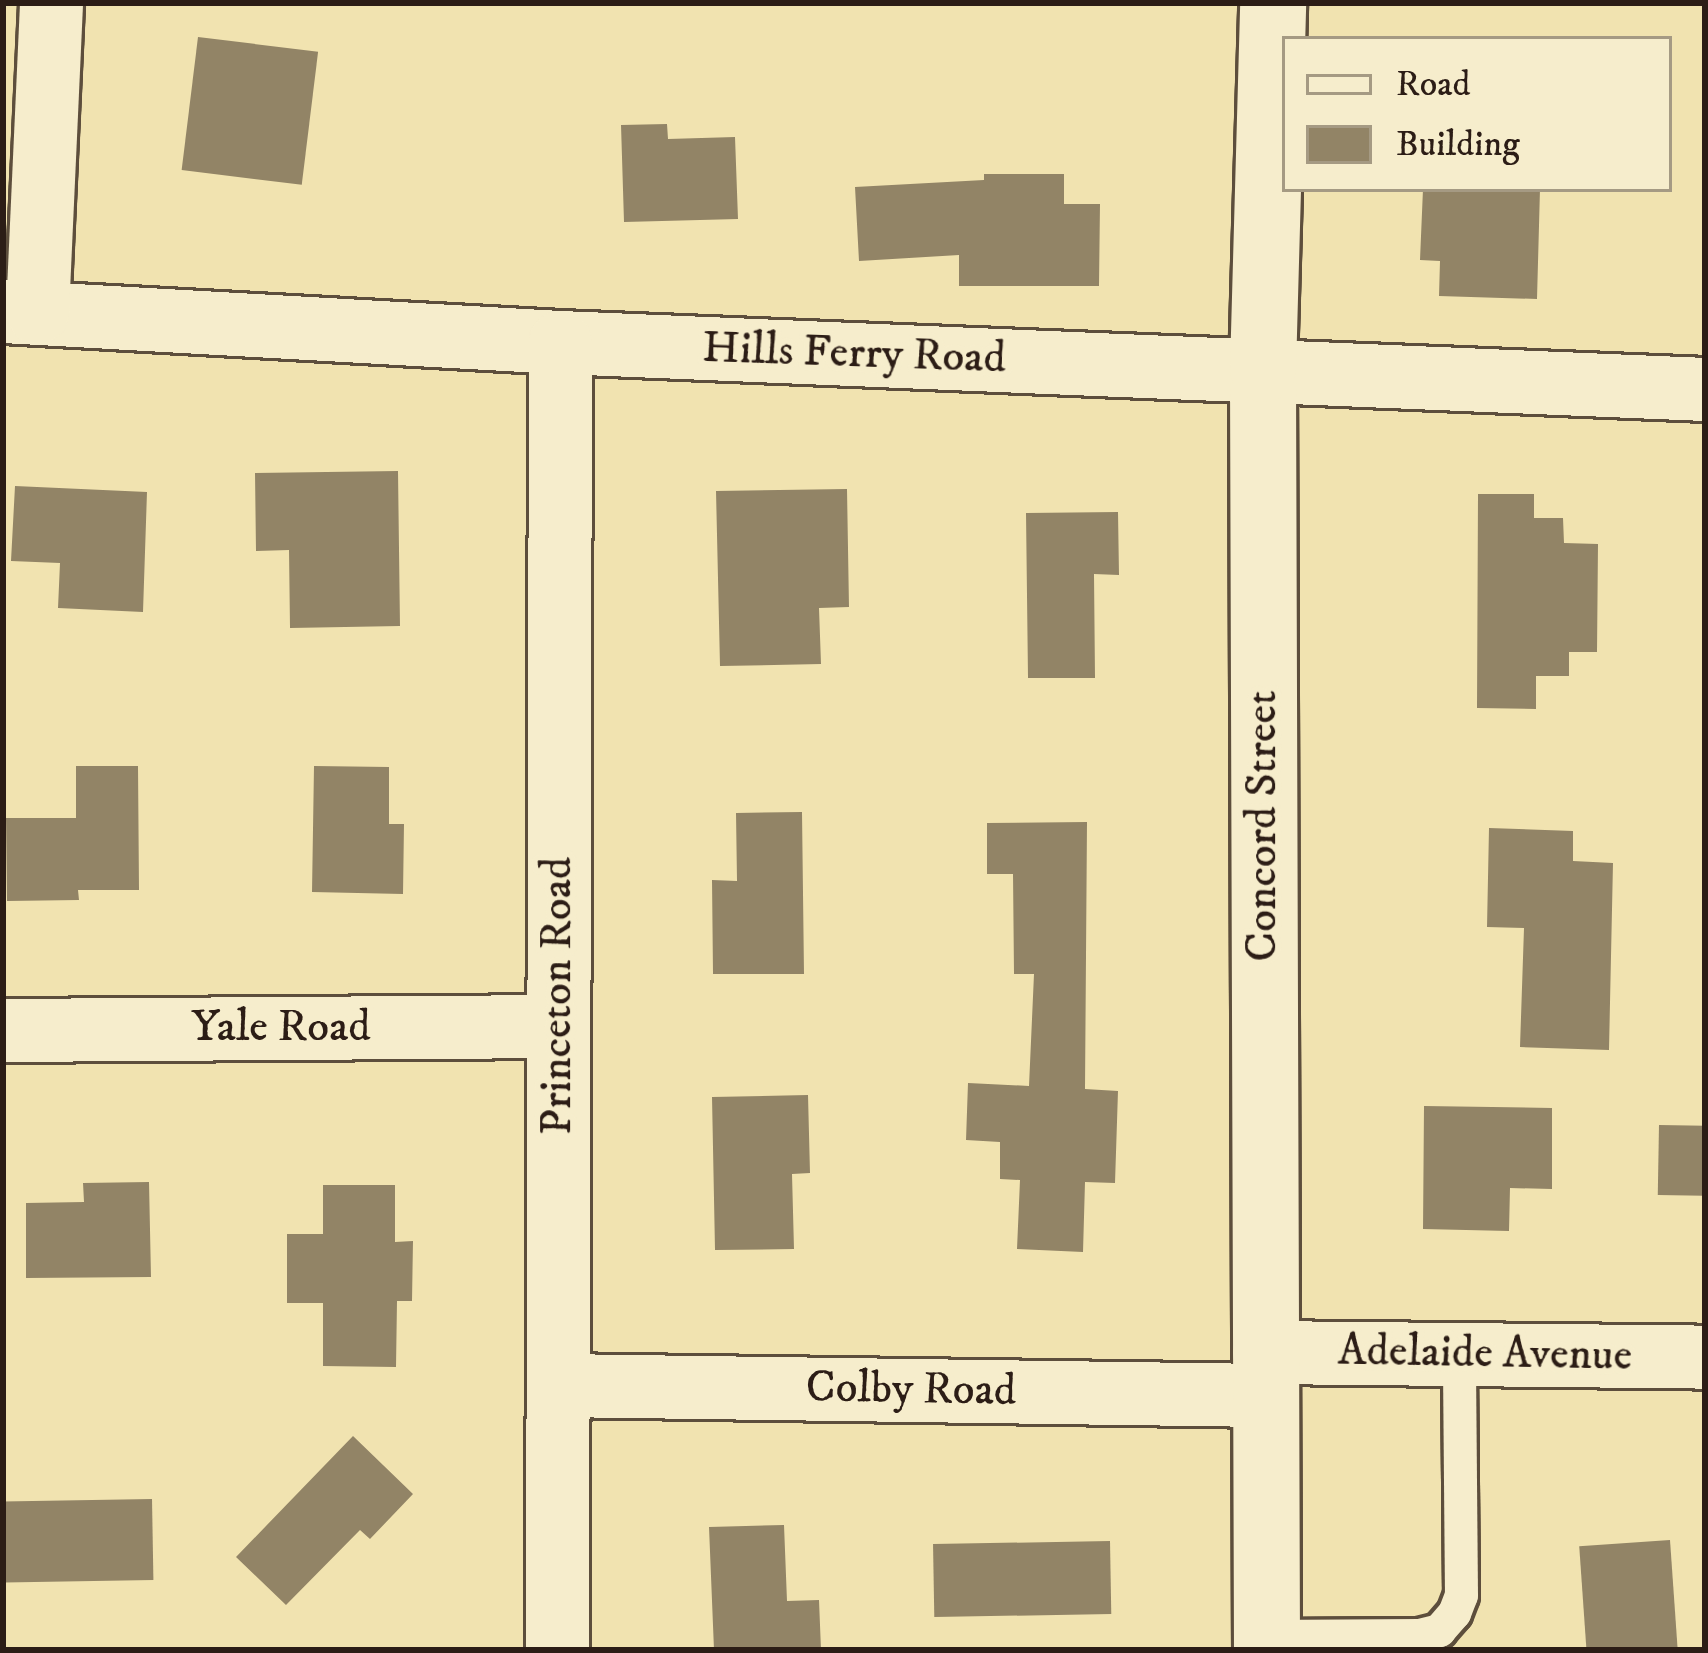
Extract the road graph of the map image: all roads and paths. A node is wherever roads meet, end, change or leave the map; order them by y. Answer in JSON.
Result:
{"nodes":[{"id":1,"x":51,"y":3,"type":"edge"},
{"id":2,"x":1273,"y":3,"type":"edge"},
{"id":3,"x":20,"y":312,"type":"edge"},
{"id":4,"x":560,"y":343,"type":"junction"},
{"id":5,"x":1263,"y":369,"type":"junction"},
{"id":6,"x":1705,"y":389,"type":"edge"},
{"id":7,"x":558,"y":1026,"type":"junction"},
{"id":8,"x":3,"y":1030,"type":"edge"},
{"id":9,"x":1459,"y":1353,"type":"junction"},
{"id":10,"x":1705,"y":1357,"type":"edge"},
{"id":11,"x":1264,"y":1374,"type":"junction"},
{"id":12,"x":558,"y":1385,"type":"junction"},
{"id":13,"x":1267,"y":1643,"type":"edge"},
{"id":14,"x":557,"y":1650,"type":"edge"}],
"edges":[{"from":1,"to":3,"type":"street"},
{"from":2,"to":5,"type":"main road","name":"Concord Street"},
{"from":3,"to":4,"type":"street","name":"Hills Ferry Road"},
{"from":4,"to":5,"type":"street","name":"Hills Ferry Road"},
{"from":4,"to":7,"type":"street","name":"Princeton Road"},
{"from":5,"to":6,"type":"street","name":"Hills Ferry Road"},
{"from":5,"to":11,"type":"main road","name":"Concord Street"},
{"from":7,"to":8,"type":"street","name":"Yale Road"},
{"from":7,"to":12,"type":"street","name":"Princeton Road"},
{"from":9,"to":10,"type":"street","name":"Adelaide Avenue"},
{"from":9,"to":11,"type":"street","name":"Adelaide Avenue"},
{"from":9,"to":13,"type":"lane"},
{"from":11,"to":12,"type":"street","name":"Colby Road"},
{"from":11,"to":13,"type":"main road","name":"Concord Street"},
{"from":12,"to":14,"type":"street","name":"Princeton Road"}]}
